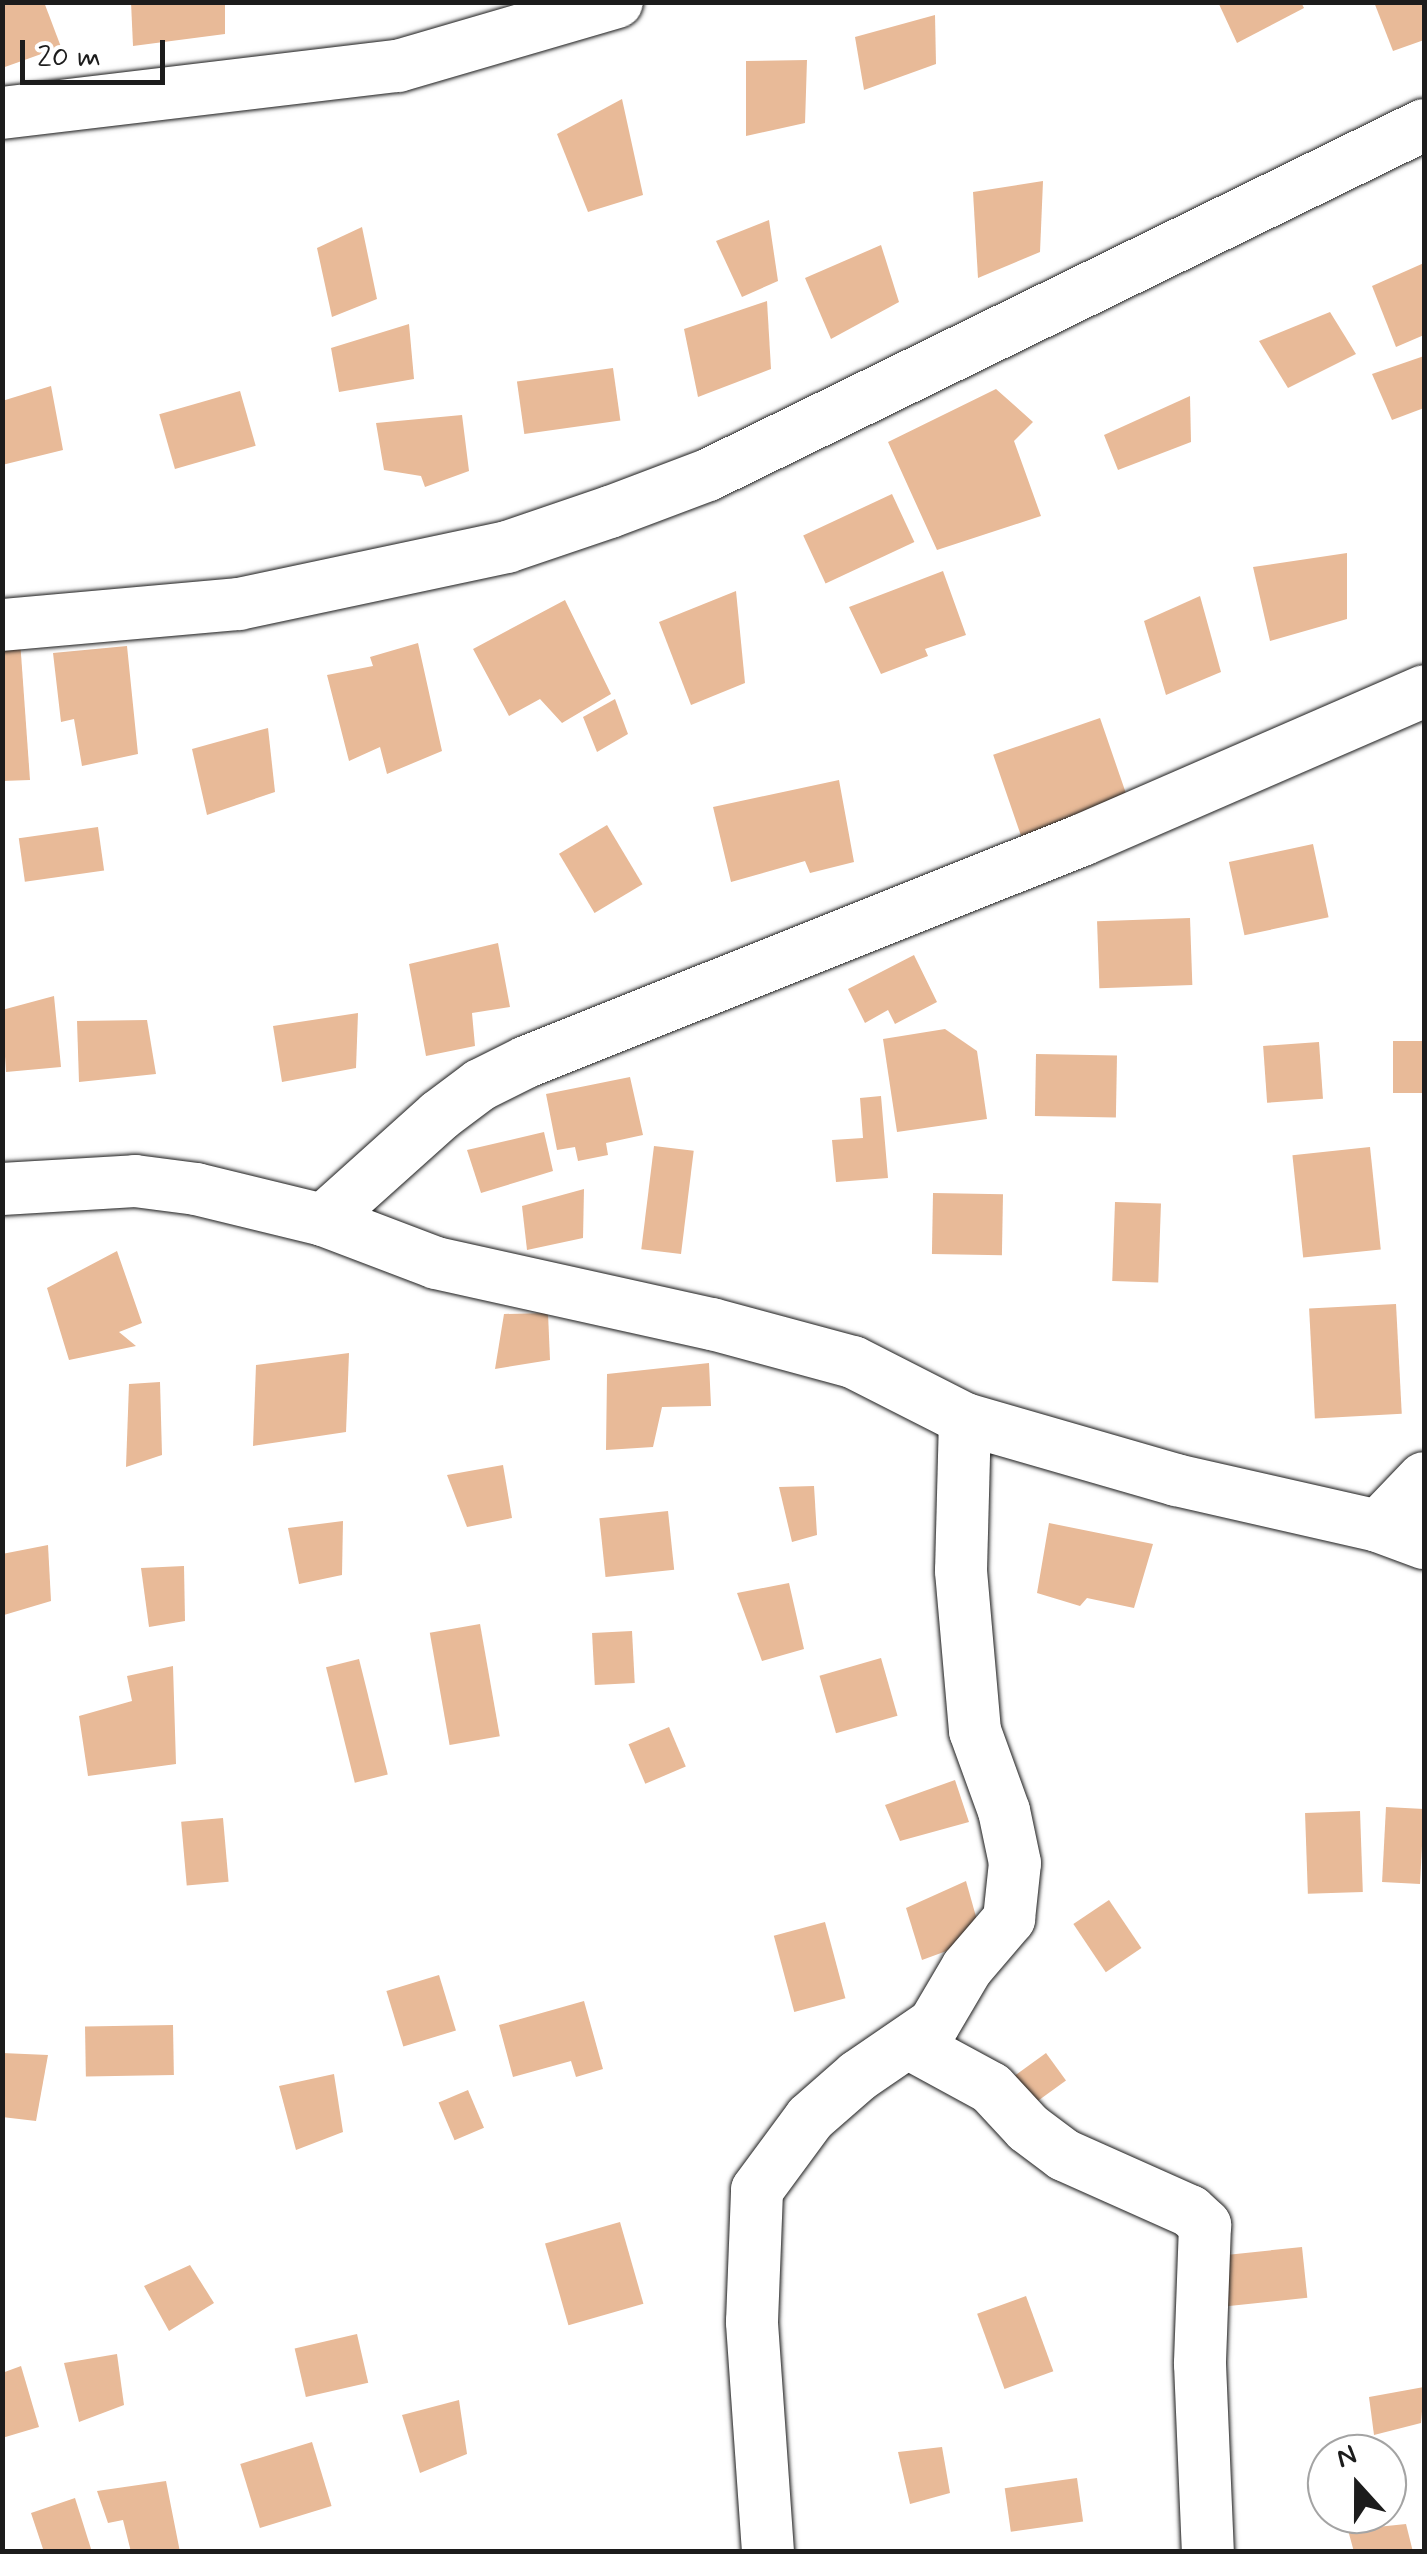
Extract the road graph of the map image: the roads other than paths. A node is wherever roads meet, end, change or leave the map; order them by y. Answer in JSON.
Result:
{"nodes":[{"id":1,"x":617,"y":2,"type":"edge"},
{"id":2,"x":2,"y":113,"type":"edge"},
{"id":3,"x":1424,"y":125,"type":"edge"},
{"id":4,"x":2,"y":626,"type":"edge"},
{"id":5,"x":1424,"y":691,"type":"edge"},
{"id":6,"x":2,"y":1189,"type":"edge"},
{"id":7,"x":322,"y":1220,"type":"junction"},
{"id":8,"x":964,"y":1419,"type":"junction"},
{"id":9,"x":1424,"y":1478,"type":"edge"},
{"id":10,"x":1401,"y":1534,"type":"edge"},
{"id":11,"x":908,"y":2043,"type":"junction"},
{"id":12,"x":768,"y":2552,"type":"edge"},
{"id":13,"x":1208,"y":2552,"type":"edge"}],
"edges":[{"from":1,"to":2,"type":"street"},
{"from":3,"to":4,"type":"street"},
{"from":5,"to":7,"type":"street"},
{"from":6,"to":7,"type":"street"},
{"from":7,"to":8,"type":"street"},
{"from":8,"to":10,"type":"street"},
{"from":8,"to":11,"type":"street"},
{"from":9,"to":10,"type":"street"},
{"from":11,"to":12,"type":"street"},
{"from":11,"to":13,"type":"street"}]}
